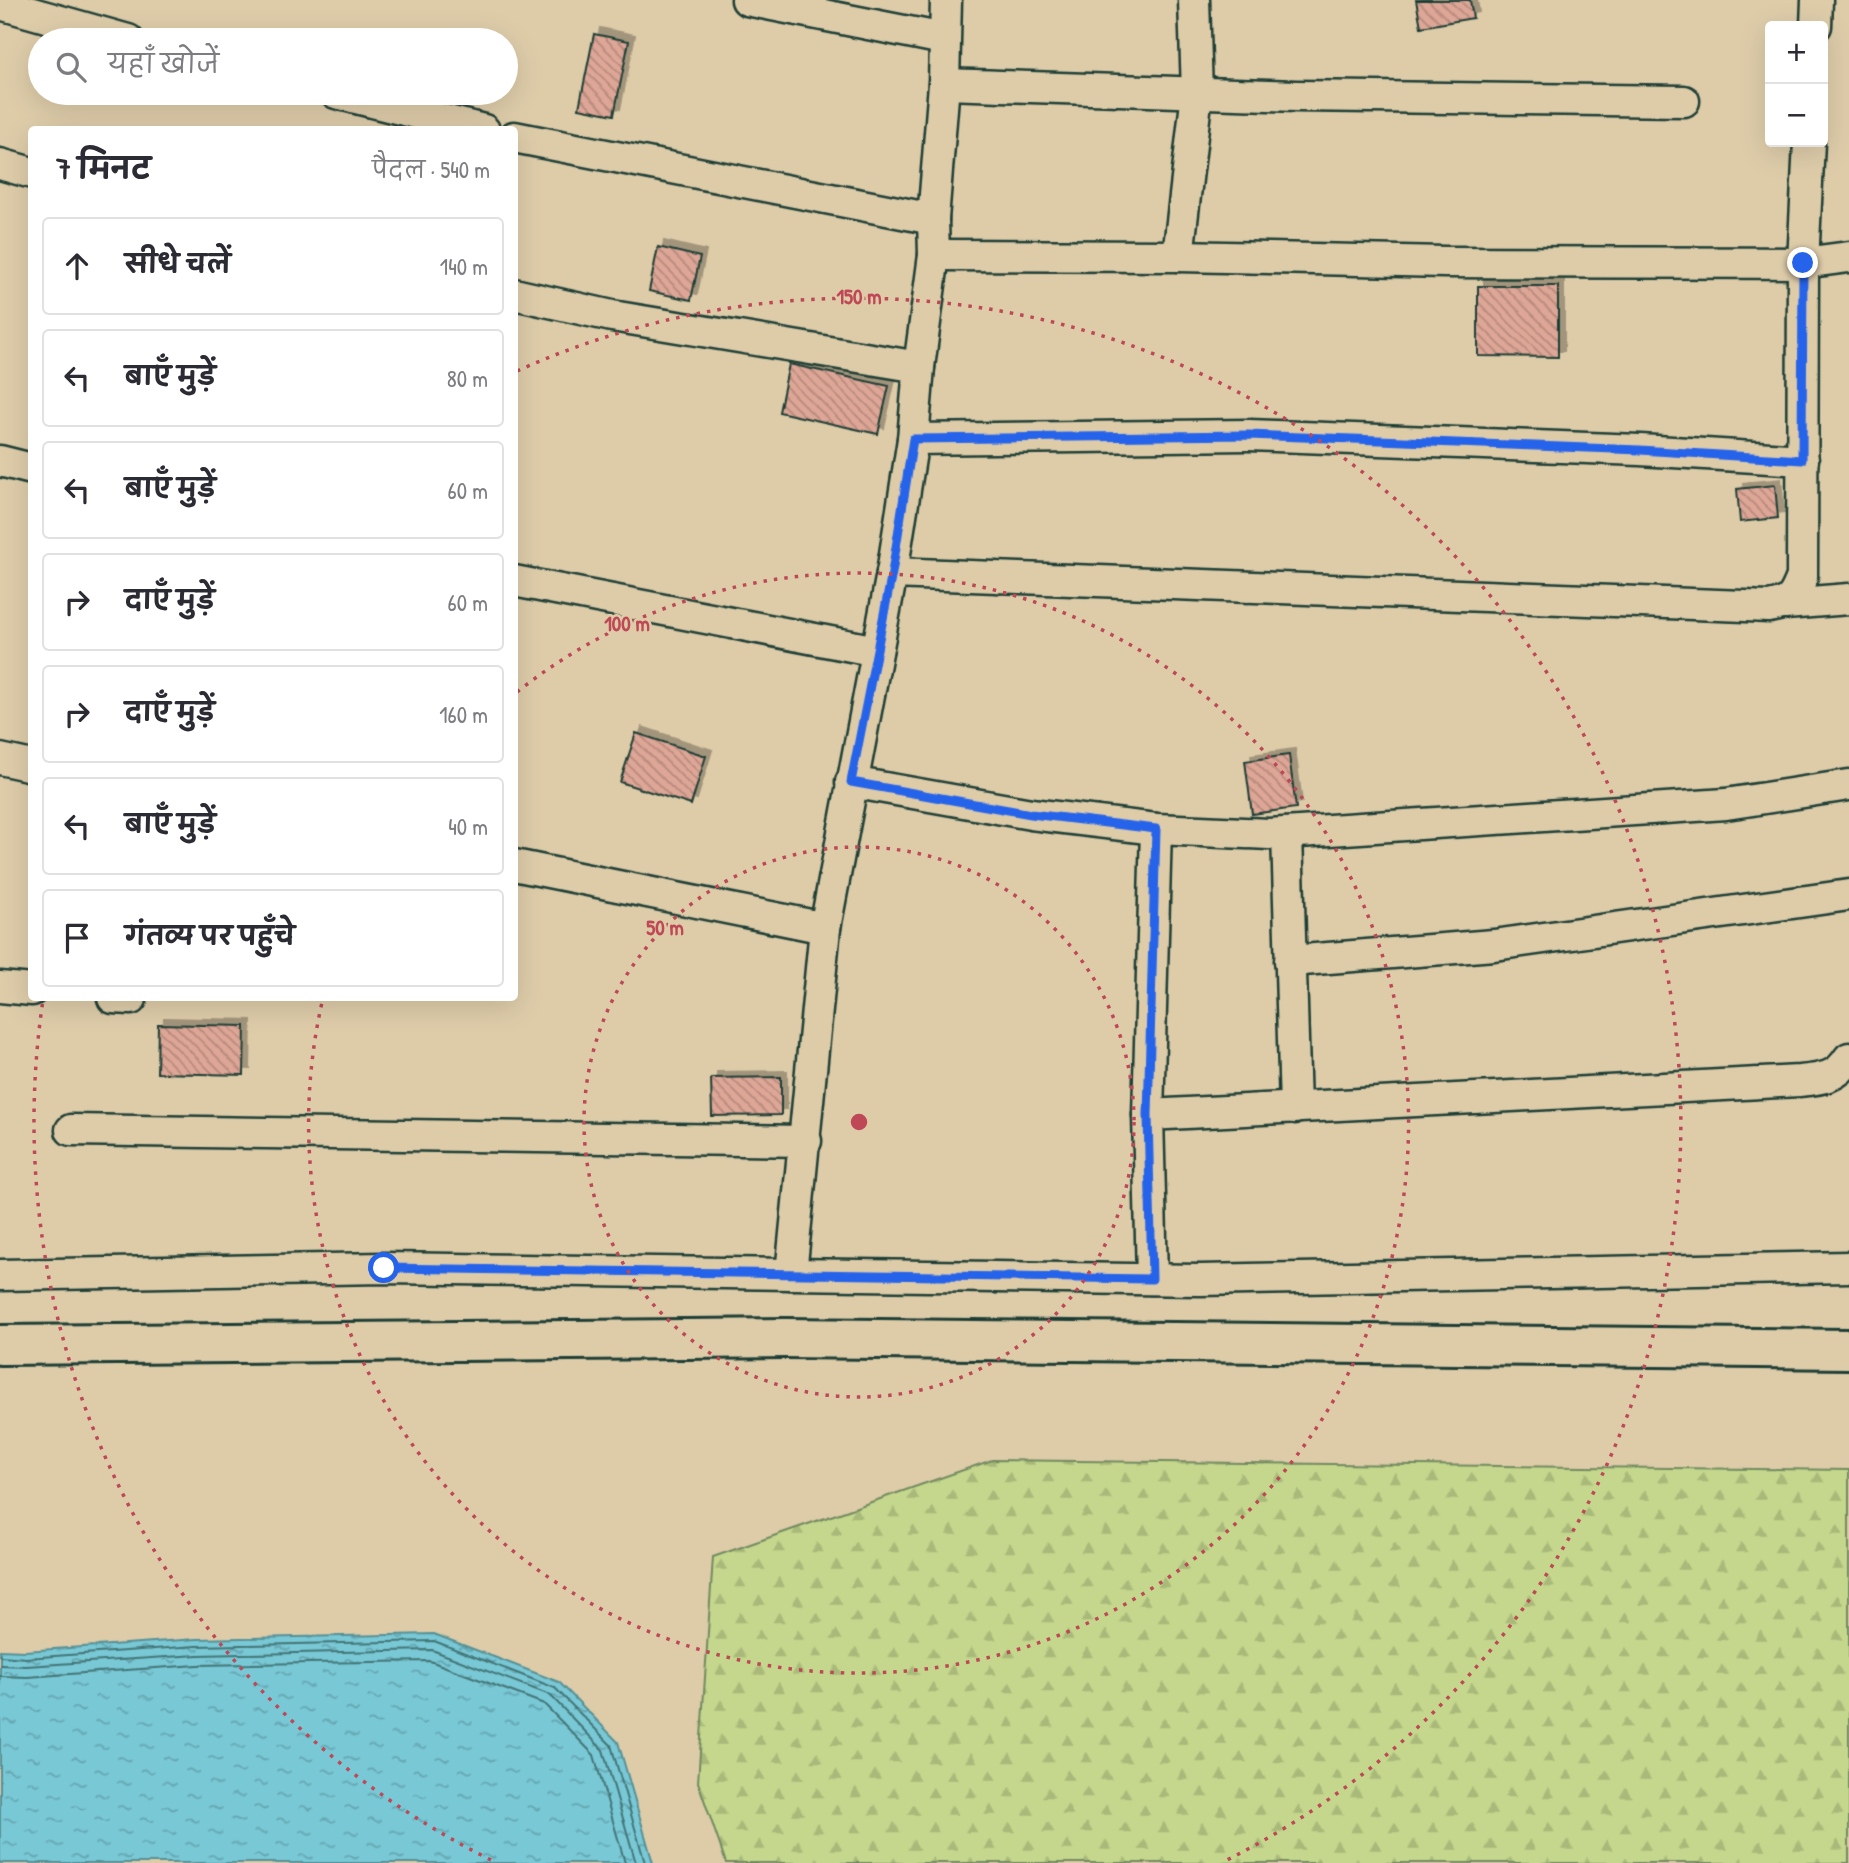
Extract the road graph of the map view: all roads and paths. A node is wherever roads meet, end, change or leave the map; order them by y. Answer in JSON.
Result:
{"nodes":[{"id":1,"x":747,"y":0,"type":"edge"},
{"id":2,"x":946,"y":0,"type":"edge"},
{"id":3,"x":1194,"y":0,"type":"edge"},
{"id":4,"x":1817,"y":0,"type":"edge"},
{"id":5,"x":0,"y":4,"type":"edge"},
{"id":6,"x":1816,"y":21,"type":"edge"},
{"id":7,"x":85,"y":28,"type":"edge"},
{"id":8,"x":944,"y":39,"type":"junction"},
{"id":9,"x":944,"y":84,"type":"junction"},
{"id":10,"x":1197,"y":93,"type":"junction"},
{"id":11,"x":1684,"y":101,"type":"dead end"},
{"id":12,"x":385,"y":105,"type":"edge"},
{"id":13,"x":468,"y":126,"type":"edge"},
{"id":14,"x":518,"y":138,"type":"edge"},
{"id":15,"x":1809,"y":147,"type":"edge"},
{"id":16,"x":0,"y":164,"type":"edge"},
{"id":17,"x":28,"y":172,"type":"edge"},
{"id":18,"x":933,"y":219,"type":"junction"},
{"id":19,"x":934,"y":255,"type":"junction"},
{"id":20,"x":1178,"y":256,"type":"junction"},
{"id":21,"x":1849,"y":257,"type":"edge"},
{"id":22,"x":1803,"y":263,"type":"junction"},
{"id":23,"x":518,"y":295,"type":"edge"},
{"id":24,"x":919,"y":367,"type":"junction"},
{"id":25,"x":913,"y":439,"type":"junction"},
{"id":26,"x":1802,"y":460,"type":"junction"},
{"id":27,"x":0,"y":461,"type":"edge"},
{"id":28,"x":28,"y":468,"type":"edge"},
{"id":29,"x":892,"y":573,"type":"junction"},
{"id":30,"x":518,"y":582,"type":"edge"},
{"id":31,"x":1849,"y":599,"type":"edge"},
{"id":32,"x":1785,"y":604,"type":"junction"},
{"id":33,"x":877,"y":651,"type":"junction"},
{"id":34,"x":0,"y":759,"type":"edge"},
{"id":35,"x":28,"y":765,"type":"edge"},
{"id":36,"x":851,"y":782,"type":"junction"},
{"id":37,"x":1849,"y":785,"type":"edge"},
{"id":38,"x":1156,"y":829,"type":"junction"},
{"id":39,"x":1287,"y":833,"type":"junction"},
{"id":40,"x":518,"y":866,"type":"edge"},
{"id":41,"x":1849,"y":895,"type":"edge"},
{"id":42,"x":825,"y":928,"type":"junction"},
{"id":43,"x":1290,"y":961,"type":"junction"},
{"id":44,"x":0,"y":987,"type":"edge"},
{"id":45,"x":28,"y":990,"type":"edge"},
{"id":46,"x":1849,"y":1058,"type":"edge"},
{"id":47,"x":1295,"y":1108,"type":"junction"},
{"id":48,"x":1148,"y":1115,"type":"junction"},
{"id":49,"x":71,"y":1130,"type":"dead end"},
{"id":50,"x":806,"y":1141,"type":"junction"},
{"id":51,"x":1849,"y":1267,"type":"edge"},
{"id":52,"x":790,"y":1274,"type":"junction"},
{"id":53,"x":0,"y":1275,"type":"edge"},
{"id":54,"x":1152,"y":1279,"type":"junction"},
{"id":55,"x":0,"y":1345,"type":"edge"},
{"id":56,"x":1849,"y":1349,"type":"edge"}],
"edges":[{"from":1,"to":8,"type":"street"},
{"from":2,"to":8,"type":"street"},
{"from":3,"to":10,"type":"street"},
{"from":4,"to":6,"type":"street"},
{"from":5,"to":7,"type":"street"},
{"from":8,"to":9,"type":"street"},
{"from":9,"to":10,"type":"street"},
{"from":9,"to":18,"type":"street"},
{"from":10,"to":11,"type":"street"},
{"from":10,"to":20,"type":"street"},
{"from":12,"to":13,"type":"street"},
{"from":14,"to":18,"type":"street"},
{"from":15,"to":22,"type":"street"},
{"from":16,"to":17,"type":"street"},
{"from":18,"to":19,"type":"street"},
{"from":19,"to":20,"type":"street"},
{"from":19,"to":24,"type":"street"},
{"from":20,"to":22,"type":"street"},
{"from":21,"to":22,"type":"street"},
{"from":22,"to":26,"type":"street"},
{"from":23,"to":24,"type":"street"},
{"from":24,"to":25,"type":"street"},
{"from":25,"to":26,"type":"street"},
{"from":25,"to":29,"type":"street"},
{"from":26,"to":32,"type":"street"},
{"from":27,"to":28,"type":"street"},
{"from":29,"to":32,"type":"street"},
{"from":29,"to":33,"type":"street"},
{"from":30,"to":33,"type":"street"},
{"from":31,"to":32,"type":"street"},
{"from":33,"to":36,"type":"street"},
{"from":34,"to":35,"type":"street"},
{"from":36,"to":38,"type":"street"},
{"from":36,"to":42,"type":"street"},
{"from":37,"to":39,"type":"street"},
{"from":38,"to":39,"type":"street"},
{"from":38,"to":48,"type":"street"},
{"from":39,"to":43,"type":"street"},
{"from":40,"to":42,"type":"street"},
{"from":41,"to":43,"type":"street"},
{"from":42,"to":50,"type":"street"},
{"from":43,"to":47,"type":"street"},
{"from":44,"to":45,"type":"street"},
{"from":46,"to":47,"type":"street"},
{"from":47,"to":48,"type":"street"},
{"from":48,"to":54,"type":"street"},
{"from":49,"to":50,"type":"street"},
{"from":50,"to":52,"type":"street"},
{"from":51,"to":54,"type":"street"},
{"from":52,"to":53,"type":"street"},
{"from":52,"to":54,"type":"street"},
{"from":55,"to":56,"type":"street"}]}
